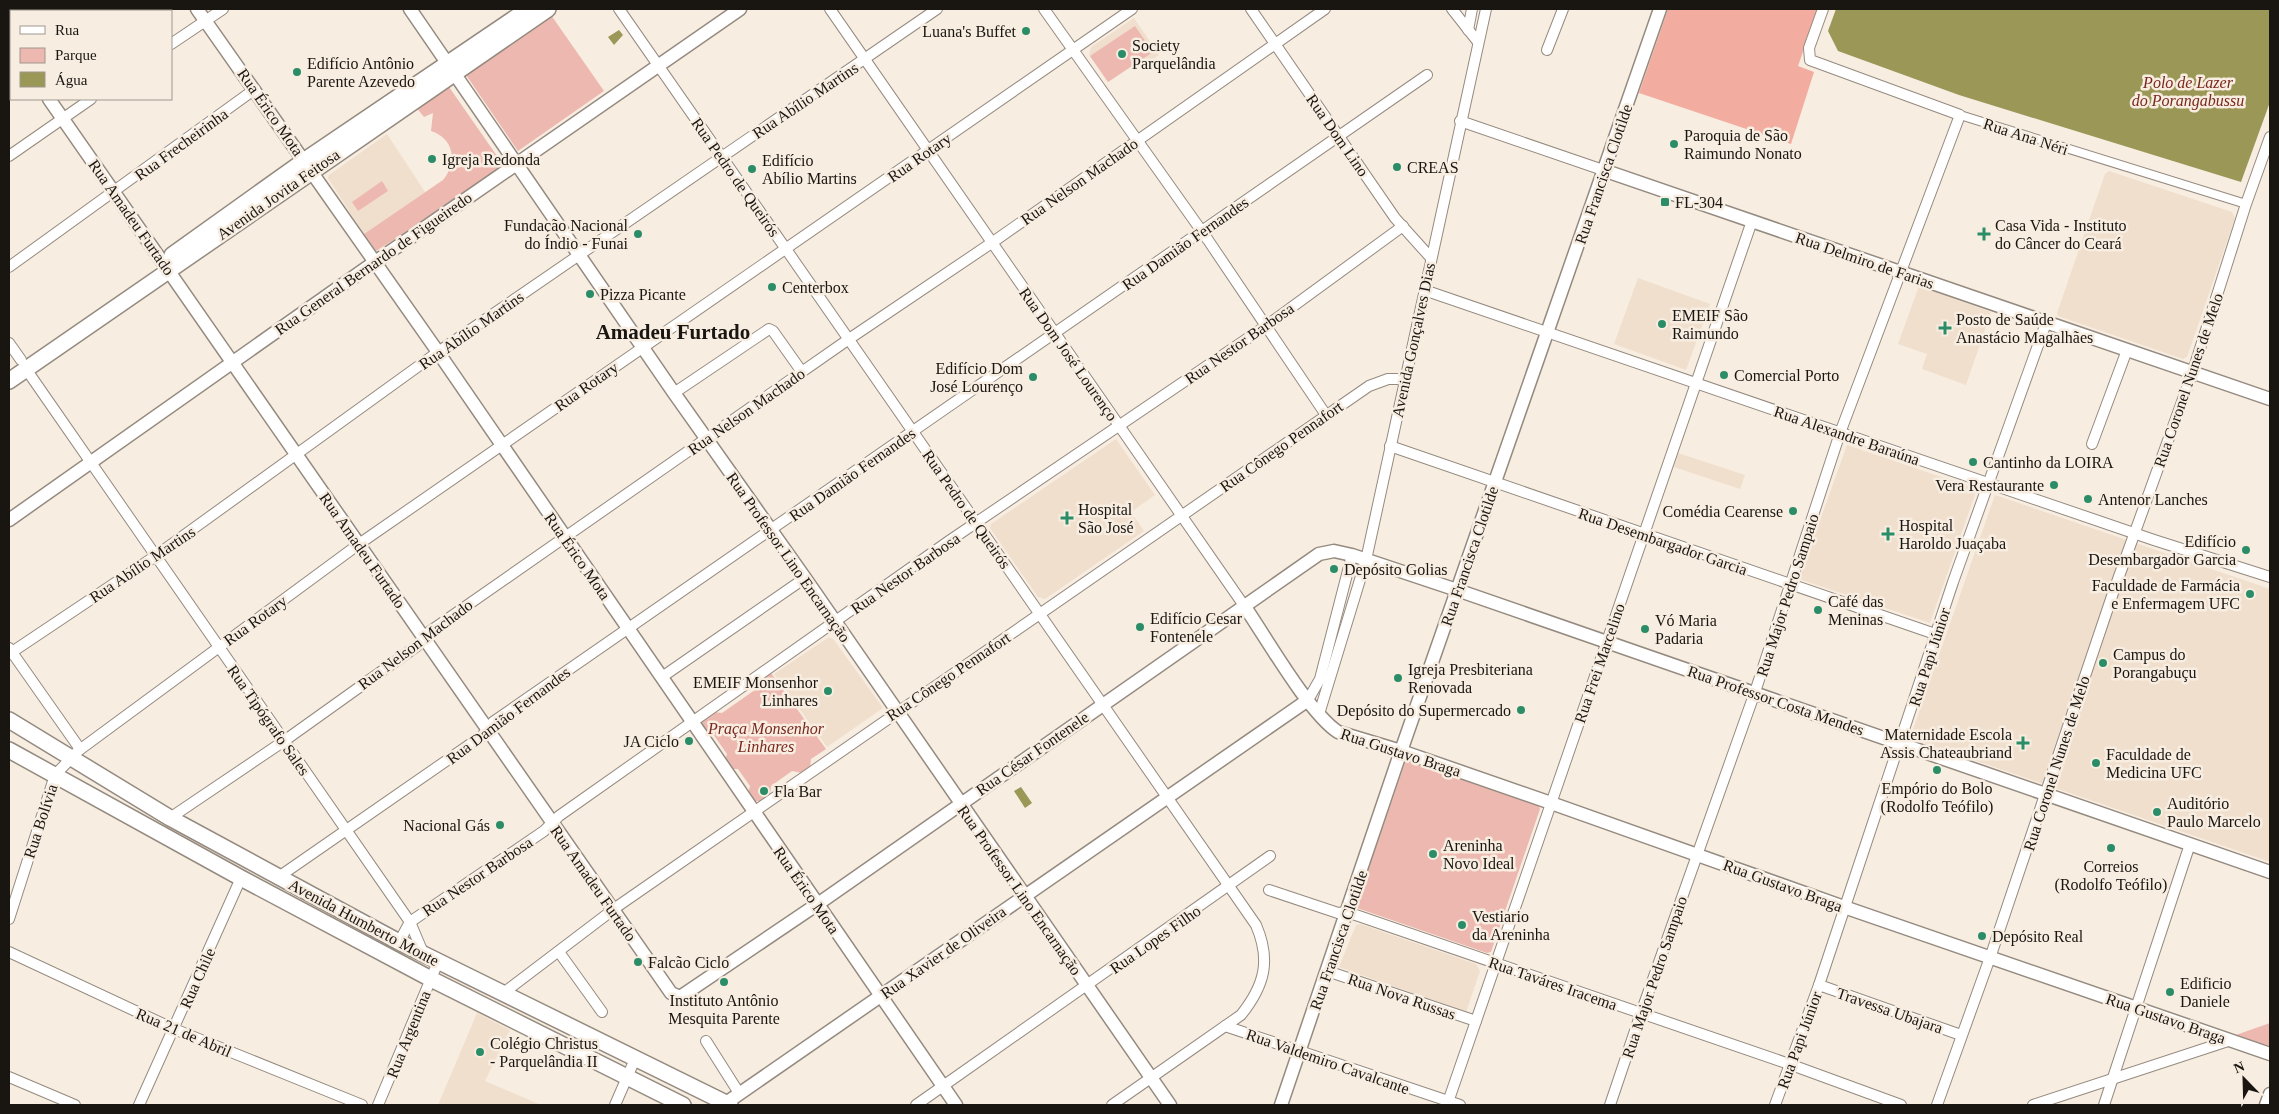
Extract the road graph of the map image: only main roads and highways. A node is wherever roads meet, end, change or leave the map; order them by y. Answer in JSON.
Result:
{"nodes":[{"id":1,"x":528,"y":9,"type":"edge"},
{"id":2,"x":548,"y":9,"type":"edge"},
{"id":3,"x":451,"y":68,"type":"junction"},
{"id":4,"x":18,"y":366,"type":"edge"},
{"id":5,"x":9,"y":381,"type":"edge"},
{"id":6,"x":9,"y":720,"type":"edge"},
{"id":7,"x":9,"y":750,"type":"edge"},
{"id":8,"x":732,"y":1100,"type":"edge"},
{"id":9,"x":684,"y":1105,"type":"edge"}],
"edges":[{"from":1,"to":3,"type":"main road","name":"Avenida Jovita Feitosa"},
{"from":2,"to":3,"type":"main road","name":"Avenida Jovita Feitosa"},
{"from":3,"to":4,"type":"main road","name":"Avenida Jovita Feitosa"},
{"from":4,"to":5,"type":"main road","name":"Avenida Jovita Feitosa"},
{"from":6,"to":8,"type":"main road","name":"Avenida Humberto Monte"},
{"from":7,"to":9,"type":"main road","name":"Avenida Humberto Monte"}]}
